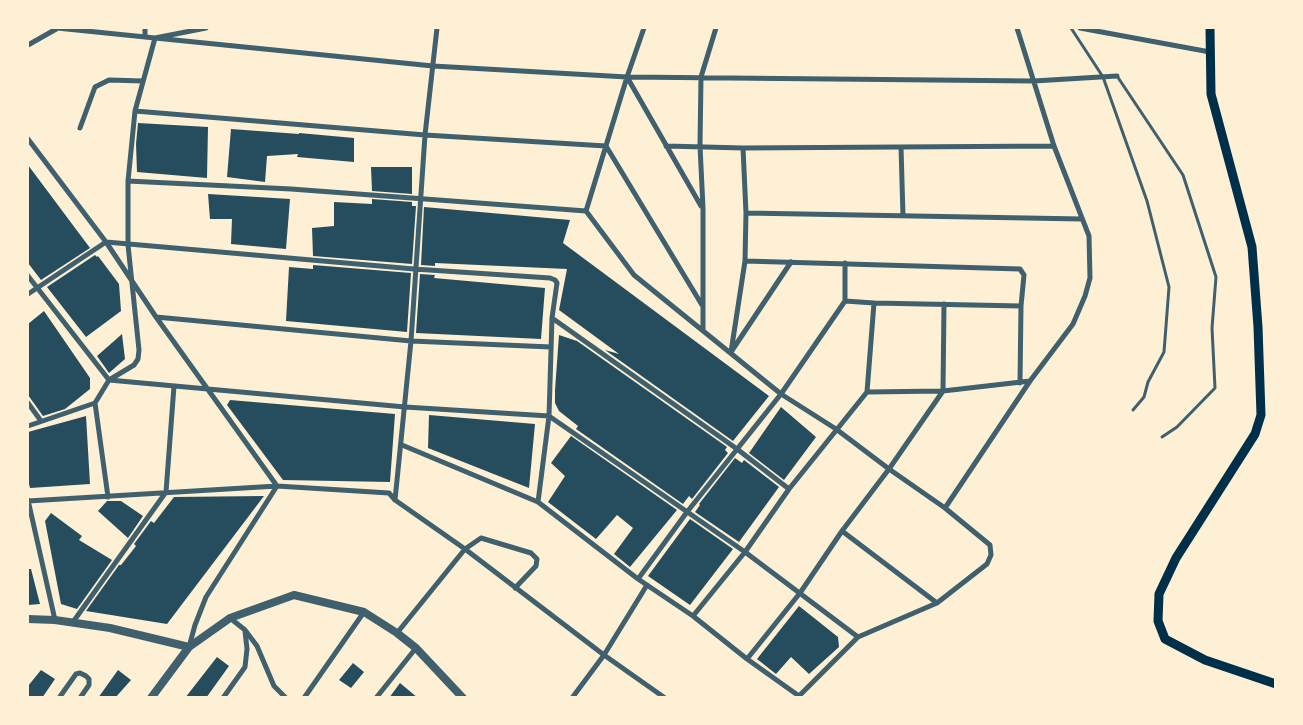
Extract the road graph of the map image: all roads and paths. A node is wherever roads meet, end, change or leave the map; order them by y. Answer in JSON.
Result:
{"nodes":[{"id":1,"x":57,"y":28,"type":"edge"},
{"id":2,"x":145,"y":28,"type":"edge"},
{"id":3,"x":206,"y":28,"type":"edge"},
{"id":4,"x":437,"y":28,"type":"edge"},
{"id":5,"x":644,"y":28,"type":"edge"},
{"id":6,"x":716,"y":28,"type":"edge"},
{"id":7,"x":1016,"y":28,"type":"edge"},
{"id":8,"x":1071,"y":28,"type":"edge"},
{"id":9,"x":1080,"y":28,"type":"edge"},
{"id":10,"x":1210,"y":28,"type":"edge"},
{"id":11,"x":146,"y":37,"type":"junction"},
{"id":12,"x":155,"y":38,"type":"junction"},
{"id":13,"x":28,"y":45,"type":"edge"},
{"id":14,"x":1210,"y":52,"type":"junction"},
{"id":15,"x":433,"y":66,"type":"junction"},
{"id":16,"x":1117,"y":76,"type":"joint"},
{"id":17,"x":627,"y":77,"type":"junction"},
{"id":18,"x":701,"y":77,"type":"junction"},
{"id":19,"x":1103,"y":77,"type":"junction"},
{"id":20,"x":143,"y":81,"type":"junction"},
{"id":21,"x":1034,"y":81,"type":"junction"},
{"id":22,"x":134,"y":110,"type":"junction"},
{"id":23,"x":80,"y":128,"type":"dead end"},
{"id":24,"x":425,"y":135,"type":"junction"},
{"id":25,"x":28,"y":139,"type":"edge"},
{"id":26,"x":606,"y":146,"type":"junction"},
{"id":27,"x":666,"y":146,"type":"junction"},
{"id":28,"x":700,"y":146,"type":"junction"},
{"id":29,"x":1054,"y":146,"type":"junction"},
{"id":30,"x":902,"y":147,"type":"junction"},
{"id":31,"x":743,"y":148,"type":"junction"},
{"id":32,"x":128,"y":181,"type":"junction"},
{"id":33,"x":420,"y":200,"type":"junction"},
{"id":34,"x":703,"y":208,"type":"junction"},
{"id":35,"x":586,"y":212,"type":"junction"},
{"id":36,"x":746,"y":213,"type":"junction"},
{"id":37,"x":903,"y":216,"type":"junction"},
{"id":38,"x":1082,"y":219,"type":"junction"},
{"id":39,"x":106,"y":242,"type":"junction"},
{"id":40,"x":128,"y":245,"type":"junction"},
{"id":41,"x":745,"y":261,"type":"junction"},
{"id":42,"x":791,"y":262,"type":"junction"},
{"id":43,"x":845,"y":263,"type":"junction"},
{"id":44,"x":414,"y":269,"type":"junction"},
{"id":45,"x":28,"y":276,"type":"edge"},
{"id":46,"x":133,"y":283,"type":"junction"},
{"id":47,"x":37,"y":288,"type":"junction"},
{"id":48,"x":28,"y":294,"type":"edge"},
{"id":49,"x":845,"y":301,"type":"junction"},
{"id":50,"x":874,"y":303,"type":"junction"},
{"id":51,"x":944,"y":304,"type":"junction"},
{"id":52,"x":702,"y":305,"type":"junction"},
{"id":53,"x":1021,"y":306,"type":"junction"},
{"id":54,"x":156,"y":317,"type":"junction"},
{"id":55,"x":552,"y":318,"type":"junction"},
{"id":56,"x":703,"y":330,"type":"junction"},
{"id":57,"x":411,"y":341,"type":"junction"},
{"id":58,"x":551,"y":347,"type":"junction"},
{"id":59,"x":730,"y":352,"type":"junction"},
{"id":60,"x":109,"y":380,"type":"junction"},
{"id":61,"x":1030,"y":381,"type":"junction"},
{"id":62,"x":1020,"y":382,"type":"junction"},
{"id":63,"x":174,"y":386,"type":"junction"},
{"id":64,"x":208,"y":388,"type":"junction"},
{"id":65,"x":943,"y":391,"type":"junction"},
{"id":66,"x":867,"y":392,"type":"junction"},
{"id":67,"x":781,"y":394,"type":"junction"},
{"id":68,"x":95,"y":402,"type":"junction"},
{"id":69,"x":28,"y":403,"type":"edge"},
{"id":70,"x":405,"y":407,"type":"junction"},
{"id":71,"x":1133,"y":410,"type":"dead end"},
{"id":72,"x":548,"y":416,"type":"junction"},
{"id":73,"x":41,"y":421,"type":"junction"},
{"id":74,"x":28,"y":426,"type":"edge"},
{"id":75,"x":836,"y":429,"type":"junction"},
{"id":76,"x":1162,"y":437,"type":"dead end"},
{"id":77,"x":402,"y":445,"type":"junction"},
{"id":78,"x":737,"y":449,"type":"junction"},
{"id":79,"x":889,"y":469,"type":"junction"},
{"id":80,"x":277,"y":486,"type":"junction"},
{"id":81,"x":789,"y":489,"type":"junction"},
{"id":82,"x":166,"y":492,"type":"junction"},
{"id":83,"x":108,"y":497,"type":"junction"},
{"id":84,"x":395,"y":500,"type":"junction"},
{"id":85,"x":28,"y":501,"type":"edge"},
{"id":86,"x":538,"y":502,"type":"junction"},
{"id":87,"x":945,"y":508,"type":"junction"},
{"id":88,"x":687,"y":512,"type":"junction"},
{"id":89,"x":842,"y":531,"type":"junction"},
{"id":90,"x":465,"y":549,"type":"junction"},
{"id":91,"x":745,"y":552,"type":"junction"},
{"id":92,"x":638,"y":579,"type":"junction"},
{"id":93,"x":647,"y":585,"type":"junction"},
{"id":94,"x":516,"y":588,"type":"junction"},
{"id":95,"x":800,"y":593,"type":"junction"},
{"id":96,"x":937,"y":603,"type":"junction"},
{"id":97,"x":364,"y":612,"type":"junction"},
{"id":98,"x":692,"y":616,"type":"junction"},
{"id":99,"x":230,"y":618,"type":"junction"},
{"id":100,"x":28,"y":619,"type":"edge"},
{"id":101,"x":55,"y":620,"type":"junction"},
{"id":102,"x":73,"y":622,"type":"junction"},
{"id":103,"x":245,"y":630,"type":"junction"},
{"id":104,"x":398,"y":633,"type":"junction"},
{"id":105,"x":858,"y":637,"type":"junction"},
{"id":106,"x":189,"y":647,"type":"junction"},
{"id":107,"x":416,"y":648,"type":"junction"},
{"id":108,"x":604,"y":655,"type":"junction"},
{"id":109,"x":747,"y":659,"type":"junction"},
{"id":110,"x":1276,"y":684,"type":"edge"},
{"id":111,"x":59,"y":698,"type":"edge"},
{"id":112,"x":80,"y":698,"type":"edge"},
{"id":113,"x":151,"y":698,"type":"edge"},
{"id":114,"x":223,"y":698,"type":"edge"},
{"id":115,"x":286,"y":698,"type":"edge"},
{"id":116,"x":304,"y":698,"type":"edge"},
{"id":117,"x":376,"y":698,"type":"edge"},
{"id":118,"x":463,"y":698,"type":"edge"},
{"id":119,"x":572,"y":698,"type":"edge"},
{"id":120,"x":665,"y":698,"type":"edge"}],
"edges":[{"from":1,"to":11,"type":"street"},
{"from":1,"to":13,"type":"street"},
{"from":2,"to":11,"type":"street"},
{"from":3,"to":12,"type":"street"},
{"from":4,"to":15,"type":"street"},
{"from":5,"to":17,"type":"street"},
{"from":6,"to":18,"type":"street"},
{"from":7,"to":21,"type":"street"},
{"from":8,"to":19,"type":"lane"},
{"from":9,"to":14,"type":"street"},
{"from":10,"to":14,"type":"main road"},
{"from":11,"to":12,"type":"street"},
{"from":12,"to":15,"type":"street"},
{"from":12,"to":20,"type":"street"},
{"from":14,"to":110,"type":"main road"},
{"from":15,"to":17,"type":"street"},
{"from":15,"to":24,"type":"street"},
{"from":16,"to":19,"type":"street"},
{"from":16,"to":76,"type":"lane"},
{"from":17,"to":18,"type":"street"},
{"from":17,"to":26,"type":"street"},
{"from":17,"to":27,"type":"street"},
{"from":18,"to":21,"type":"street"},
{"from":18,"to":28,"type":"street"},
{"from":19,"to":21,"type":"street"},
{"from":19,"to":71,"type":"lane"},
{"from":20,"to":22,"type":"street"},
{"from":20,"to":23,"type":"street"},
{"from":21,"to":29,"type":"street"},
{"from":22,"to":24,"type":"street"},
{"from":22,"to":32,"type":"street"},
{"from":24,"to":26,"type":"street"},
{"from":24,"to":33,"type":"street"},
{"from":25,"to":39,"type":"street"},
{"from":26,"to":35,"type":"street"},
{"from":26,"to":52,"type":"street"},
{"from":27,"to":28,"type":"street"},
{"from":27,"to":34,"type":"street"},
{"from":28,"to":31,"type":"street"},
{"from":28,"to":34,"type":"street"},
{"from":29,"to":30,"type":"street"},
{"from":29,"to":38,"type":"street"},
{"from":30,"to":31,"type":"street"},
{"from":30,"to":37,"type":"street"},
{"from":31,"to":36,"type":"street"},
{"from":32,"to":33,"type":"street"},
{"from":32,"to":40,"type":"street"},
{"from":33,"to":35,"type":"street"},
{"from":33,"to":44,"type":"street"},
{"from":34,"to":52,"type":"street"},
{"from":35,"to":56,"type":"street"},
{"from":36,"to":37,"type":"street"},
{"from":36,"to":41,"type":"street"},
{"from":37,"to":38,"type":"street"},
{"from":38,"to":61,"type":"street"},
{"from":39,"to":40,"type":"street"},
{"from":39,"to":46,"type":"street"},
{"from":39,"to":47,"type":"street"},
{"from":40,"to":44,"type":"street"},
{"from":40,"to":46,"type":"street"},
{"from":41,"to":42,"type":"street"},
{"from":41,"to":59,"type":"street"},
{"from":42,"to":43,"type":"street"},
{"from":42,"to":59,"type":"street"},
{"from":43,"to":49,"type":"street"},
{"from":43,"to":53,"type":"street"},
{"from":44,"to":55,"type":"street"},
{"from":44,"to":57,"type":"street"},
{"from":45,"to":47,"type":"street"},
{"from":46,"to":54,"type":"street"},
{"from":46,"to":60,"type":"street"},
{"from":47,"to":48,"type":"street"},
{"from":47,"to":60,"type":"street"},
{"from":49,"to":50,"type":"street"},
{"from":49,"to":67,"type":"street"},
{"from":50,"to":51,"type":"street"},
{"from":50,"to":66,"type":"street"},
{"from":51,"to":53,"type":"street"},
{"from":51,"to":65,"type":"street"},
{"from":52,"to":56,"type":"street"},
{"from":53,"to":62,"type":"street"},
{"from":54,"to":57,"type":"street"},
{"from":54,"to":64,"type":"street"},
{"from":55,"to":58,"type":"street"},
{"from":55,"to":78,"type":"street"},
{"from":56,"to":59,"type":"street"},
{"from":57,"to":58,"type":"street"},
{"from":57,"to":70,"type":"street"},
{"from":58,"to":72,"type":"street"},
{"from":59,"to":67,"type":"street"},
{"from":60,"to":63,"type":"street"},
{"from":60,"to":68,"type":"street"},
{"from":61,"to":62,"type":"street"},
{"from":61,"to":87,"type":"street"},
{"from":62,"to":65,"type":"street"},
{"from":63,"to":64,"type":"street"},
{"from":63,"to":82,"type":"street"},
{"from":64,"to":70,"type":"street"},
{"from":64,"to":80,"type":"street"},
{"from":65,"to":66,"type":"street"},
{"from":65,"to":79,"type":"street"},
{"from":66,"to":75,"type":"street"},
{"from":67,"to":75,"type":"street"},
{"from":67,"to":78,"type":"street"},
{"from":68,"to":73,"type":"street"},
{"from":68,"to":83,"type":"street"},
{"from":69,"to":73,"type":"street"},
{"from":70,"to":72,"type":"street"},
{"from":70,"to":77,"type":"street"},
{"from":72,"to":86,"type":"street"},
{"from":72,"to":88,"type":"street"},
{"from":73,"to":74,"type":"street"},
{"from":75,"to":79,"type":"street"},
{"from":75,"to":81,"type":"street"},
{"from":77,"to":84,"type":"street"},
{"from":77,"to":86,"type":"street"},
{"from":78,"to":81,"type":"street"},
{"from":78,"to":88,"type":"street"},
{"from":79,"to":87,"type":"street"},
{"from":79,"to":89,"type":"street"},
{"from":80,"to":82,"type":"street"},
{"from":80,"to":84,"type":"street"},
{"from":80,"to":106,"type":"street"},
{"from":81,"to":91,"type":"street"},
{"from":82,"to":83,"type":"street"},
{"from":82,"to":102,"type":"street"},
{"from":83,"to":85,"type":"street"},
{"from":84,"to":90,"type":"street"},
{"from":85,"to":101,"type":"street"},
{"from":86,"to":92,"type":"street"},
{"from":87,"to":96,"type":"street"},
{"from":88,"to":91,"type":"street"},
{"from":88,"to":92,"type":"street"},
{"from":89,"to":95,"type":"street"},
{"from":89,"to":96,"type":"street"},
{"from":90,"to":94,"type":"street"},
{"from":90,"to":94,"type":"street"},
{"from":90,"to":104,"type":"street"},
{"from":91,"to":95,"type":"street"},
{"from":91,"to":98,"type":"street"},
{"from":92,"to":93,"type":"street"},
{"from":93,"to":98,"type":"street"},
{"from":93,"to":108,"type":"street"},
{"from":94,"to":108,"type":"street"},
{"from":95,"to":105,"type":"street"},
{"from":95,"to":109,"type":"street"},
{"from":96,"to":105,"type":"street"},
{"from":97,"to":99,"type":"street"},
{"from":97,"to":104,"type":"street"},
{"from":97,"to":116,"type":"street"},
{"from":98,"to":109,"type":"street"},
{"from":99,"to":103,"type":"street"},
{"from":99,"to":106,"type":"street"},
{"from":100,"to":101,"type":"street"},
{"from":101,"to":102,"type":"street"},
{"from":102,"to":106,"type":"street"},
{"from":103,"to":114,"type":"street"},
{"from":103,"to":115,"type":"street"},
{"from":104,"to":107,"type":"street"},
{"from":105,"to":109,"type":"street"},
{"from":106,"to":113,"type":"street"},
{"from":107,"to":117,"type":"street"},
{"from":107,"to":118,"type":"street"},
{"from":108,"to":119,"type":"street"},
{"from":108,"to":120,"type":"street"},
{"from":111,"to":112,"type":"street"}]}
